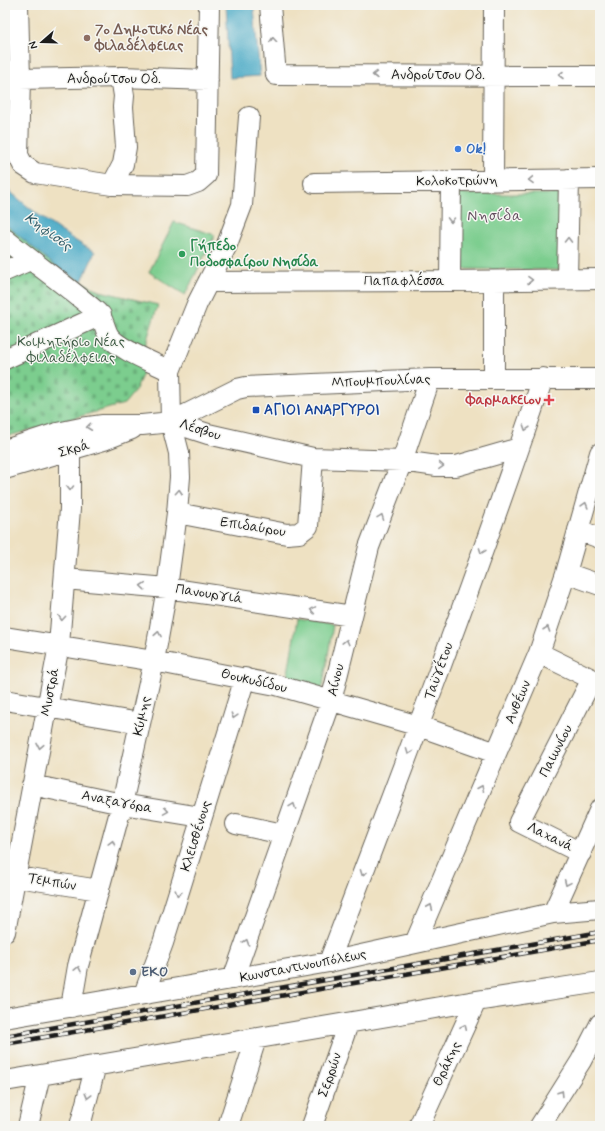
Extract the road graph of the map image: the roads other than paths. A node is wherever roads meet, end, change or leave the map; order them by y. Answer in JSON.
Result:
{"nodes":[{"id":1,"x":18,"y":5,"type":"edge"},
{"id":2,"x":209,"y":5,"type":"edge"},
{"id":3,"x":270,"y":5,"type":"edge"},
{"id":4,"x":494,"y":5,"type":"edge"},
{"id":5,"x":494,"y":75,"type":"junction"},
{"id":6,"x":600,"y":76,"type":"edge"},
{"id":7,"x":121,"y":77,"type":"junction"},
{"id":8,"x":20,"y":79,"type":"junction"},
{"id":9,"x":208,"y":80,"type":"junction"},
{"id":10,"x":249,"y":118,"type":"dead end"},
{"id":11,"x":569,"y":179,"type":"junction"},
{"id":12,"x":600,"y":179,"type":"edge"},
{"id":13,"x":493,"y":180,"type":"junction"},
{"id":14,"x":451,"y":181,"type":"junction"},
{"id":15,"x":314,"y":183,"type":"dead end"},
{"id":16,"x":112,"y":185,"type":"junction"},
{"id":17,"x":5,"y":239,"type":"edge"},
{"id":18,"x":30,"y":260,"type":"junction"},
{"id":19,"x":5,"y":271,"type":"edge"},
{"id":20,"x":567,"y":279,"type":"junction"},
{"id":21,"x":600,"y":279,"type":"edge"},
{"id":22,"x":450,"y":281,"type":"junction"},
{"id":23,"x":494,"y":281,"type":"junction"},
{"id":24,"x":208,"y":282,"type":"junction"},
{"id":25,"x":101,"y":315,"type":"junction"},
{"id":26,"x":5,"y":360,"type":"edge"},
{"id":27,"x":170,"y":371,"type":"junction"},
{"id":28,"x":543,"y":378,"type":"junction"},
{"id":29,"x":600,"y":378,"type":"edge"},
{"id":30,"x":430,"y":379,"type":"junction"},
{"id":31,"x":494,"y":379,"type":"junction"},
{"id":32,"x":171,"y":422,"type":"junction"},
{"id":33,"x":142,"y":425,"type":"junction"},
{"id":34,"x":519,"y":448,"type":"junction"},
{"id":35,"x":70,"y":449,"type":"junction"},
{"id":36,"x":5,"y":450,"type":"edge"},
{"id":37,"x":600,"y":453,"type":"edge"},
{"id":38,"x":313,"y":458,"type":"junction"},
{"id":39,"x":402,"y":461,"type":"junction"},
{"id":40,"x":5,"y":469,"type":"edge"},
{"id":41,"x":177,"y":514,"type":"junction"},
{"id":42,"x":578,"y":530,"type":"junction"},
{"id":43,"x":600,"y":538,"type":"edge"},
{"id":44,"x":566,"y":573,"type":"junction"},
{"id":45,"x":65,"y":578,"type":"junction"},
{"id":46,"x":600,"y":585,"type":"edge"},
{"id":47,"x":167,"y":588,"type":"junction"},
{"id":48,"x":352,"y":616,"type":"junction"},
{"id":49,"x":5,"y":637,"type":"edge"},
{"id":50,"x":59,"y":645,"type":"junction"},
{"id":51,"x":539,"y":653,"type":"junction"},
{"id":52,"x":154,"y":661,"type":"junction"},
{"id":53,"x":246,"y":678,"type":"junction"},
{"id":54,"x":596,"y":681,"type":"edge"},
{"id":55,"x":5,"y":700,"type":"edge"},
{"id":56,"x":331,"y":701,"type":"junction"},
{"id":57,"x":48,"y":707,"type":"junction"},
{"id":58,"x":140,"y":723,"type":"junction"},
{"id":59,"x":419,"y":726,"type":"junction"},
{"id":60,"x":496,"y":753,"type":"junction"},
{"id":61,"x":32,"y":785,"type":"junction"},
{"id":62,"x":122,"y":804,"type":"junction"},
{"id":63,"x":600,"y":809,"type":"edge"},
{"id":64,"x":202,"y":817,"type":"junction"},
{"id":65,"x":519,"y":822,"type":"joint"},
{"id":66,"x":236,"y":824,"type":"dead end"},
{"id":67,"x":283,"y":834,"type":"junction"},
{"id":68,"x":581,"y":853,"type":"junction"},
{"id":69,"x":11,"y":875,"type":"edge"},
{"id":70,"x":99,"y":890,"type":"junction"},
{"id":71,"x":600,"y":909,"type":"edge"},
{"id":72,"x":553,"y":914,"type":"junction"},
{"id":73,"x":5,"y":932,"type":"edge"},
{"id":74,"x":415,"y":943,"type":"junction"},
{"id":75,"x":329,"y":962,"type":"junction"},
{"id":76,"x":233,"y":979,"type":"junction"},
{"id":77,"x":600,"y":982,"type":"edge"},
{"id":78,"x":144,"y":994,"type":"junction"},
{"id":79,"x":476,"y":1001,"type":"junction"},
{"id":80,"x":71,"y":1007,"type":"junction"},
{"id":81,"x":5,"y":1018,"type":"edge"},
{"id":82,"x":348,"y":1024,"type":"junction"},
{"id":83,"x":600,"y":1024,"type":"edge"},
{"id":84,"x":256,"y":1039,"type":"junction"},
{"id":85,"x":591,"y":1060,"type":"edge"},
{"id":86,"x":96,"y":1066,"type":"junction"},
{"id":87,"x":40,"y":1075,"type":"junction"},
{"id":88,"x":5,"y":1081,"type":"edge"},
{"id":89,"x":28,"y":1126,"type":"edge"},
{"id":90,"x":80,"y":1126,"type":"edge"},
{"id":91,"x":228,"y":1126,"type":"edge"},
{"id":92,"x":312,"y":1126,"type":"edge"},
{"id":93,"x":418,"y":1126,"type":"edge"},
{"id":94,"x":540,"y":1126,"type":"edge"}],
"edges":[{"from":1,"to":8,"type":"street"},
{"from":2,"to":9,"type":"street"},
{"from":5,"to":3,"type":"street","name":"Ανδρούτσου Οδ.","one_way":true},
{"from":4,"to":5,"type":"street"},
{"from":6,"to":5,"type":"street","name":"Ανδρούτσου Οδ.","one_way":true},
{"from":5,"to":13,"type":"street"},
{"from":7,"to":8,"type":"street","name":"Ανδρούτσου Οδ."},
{"from":7,"to":9,"type":"street","name":"Ανδρούτσου Οδ."},
{"from":7,"to":16,"type":"street"},
{"from":8,"to":16,"type":"street"},
{"from":9,"to":16,"type":"street"},
{"from":10,"to":24,"type":"street","name":"Λέσβου"},
{"from":11,"to":12,"type":"street","name":"Κολοκοτρώνη"},
{"from":11,"to":13,"type":"street","name":"Κολοκοτρώνη","one_way":true},
{"from":20,"to":11,"type":"street","one_way":true},
{"from":13,"to":14,"type":"street","name":"Κολοκοτρώνη"},
{"from":14,"to":15,"type":"street","name":"Κολοκοτρώνη"},
{"from":14,"to":22,"type":"street","one_way":true},
{"from":17,"to":18,"type":"street"},
{"from":18,"to":19,"type":"street"},
{"from":18,"to":25,"type":"street"},
{"from":20,"to":21,"type":"street","name":"Παπαφλέσσα"},
{"from":23,"to":20,"type":"street","name":"Παπαφλέσσα","one_way":true},
{"from":22,"to":23,"type":"street","name":"Παπαφλέσσα"},
{"from":22,"to":24,"type":"street","name":"Παπαφλέσσα"},
{"from":23,"to":31,"type":"street"},
{"from":24,"to":27,"type":"street","name":"Λέσβου"},
{"from":25,"to":26,"type":"street"},
{"from":25,"to":27,"type":"street"},
{"from":27,"to":32,"type":"street","name":"Λέσβου"},
{"from":28,"to":29,"type":"street","name":"Μπουμπουλίνας"},
{"from":28,"to":31,"type":"street","name":"Μπουμπουλίνας"},
{"from":28,"to":34,"type":"street","name":"Ταϋγέτου","one_way":true},
{"from":30,"to":31,"type":"street","name":"Μπουμπουλίνας"},
{"from":30,"to":32,"type":"street","name":"Μπουμπουλίνας"},
{"from":30,"to":39,"type":"street","name":"Αίνου"},
{"from":32,"to":33,"type":"street","name":"Σκρά"},
{"from":32,"to":38,"type":"street","name":"Λέσβου"},
{"from":41,"to":32,"type":"street","name":"Κύμης","one_way":true},
{"from":33,"to":35,"type":"street","name":"Σκρά"},
{"from":33,"to":36,"type":"street","name":"Σκρά","one_way":true},
{"from":39,"to":34,"type":"street","name":"Λέσβου","one_way":true},
{"from":34,"to":59,"type":"street","name":"Ταϋγέτου","one_way":true},
{"from":35,"to":40,"type":"street","name":"Σκρά"},
{"from":35,"to":45,"type":"street","name":"Μυστρά","one_way":true},
{"from":42,"to":37,"type":"street","name":"Ανθέων","one_way":true},
{"from":38,"to":39,"type":"street","name":"Λέσβου"},
{"from":38,"to":41,"type":"street","name":"Επιδαύρου"},
{"from":48,"to":39,"type":"street","name":"Αίνου","one_way":true},
{"from":41,"to":47,"type":"street","name":"Κύμης"},
{"from":42,"to":43,"type":"street"},
{"from":42,"to":44,"type":"street","name":"Ανθέων"},
{"from":44,"to":46,"type":"street"},
{"from":51,"to":44,"type":"street","name":"Ανθέων","one_way":true},
{"from":47,"to":45,"type":"street","name":"Πανουργιά","one_way":true},
{"from":45,"to":50,"type":"street","name":"Μυστρά","one_way":true},
{"from":48,"to":47,"type":"street","name":"Πανουργιά","one_way":true},
{"from":52,"to":47,"type":"street","name":"Κύμης","one_way":true},
{"from":56,"to":48,"type":"street","name":"Αίνου","one_way":true},
{"from":49,"to":50,"type":"street","name":"Θουκυδίδου"},
{"from":50,"to":52,"type":"street","name":"Θουκυδίδου"},
{"from":50,"to":57,"type":"street","name":"Μυστρά"},
{"from":51,"to":54,"type":"street"},
{"from":51,"to":60,"type":"street","name":"Ανθέων"},
{"from":52,"to":53,"type":"street","name":"Θουκυδίδου"},
{"from":52,"to":58,"type":"street","name":"Κύμης"},
{"from":53,"to":56,"type":"street","name":"Θουκυδίδου"},
{"from":53,"to":64,"type":"street","name":"Κλεισθένους","one_way":true},
{"from":54,"to":65,"type":"street","name":"Παιωνίου"},
{"from":55,"to":57,"type":"street"},
{"from":56,"to":59,"type":"street","name":"Θουκυδίδου"},
{"from":67,"to":56,"type":"street","name":"Αίνου","one_way":true},
{"from":57,"to":58,"type":"street"},
{"from":57,"to":61,"type":"street","name":"Μυστρά","one_way":true},
{"from":58,"to":62,"type":"street","name":"Κύμης"},
{"from":59,"to":60,"type":"street","name":"Θουκυδίδου"},
{"from":59,"to":75,"type":"street","name":"Ταϋγέτου","one_way":true},
{"from":74,"to":60,"type":"street","name":"Ανθέων","one_way":true},
{"from":61,"to":62,"type":"street","name":"Αναξαγόρα"},
{"from":61,"to":69,"type":"street","name":"Μυστρά"},
{"from":62,"to":64,"type":"street","name":"Αναξαγόρα","one_way":true},
{"from":70,"to":62,"type":"street","name":"Κύμης","one_way":true},
{"from":63,"to":68,"type":"street"},
{"from":64,"to":78,"type":"street","name":"Κλεισθένους","one_way":true},
{"from":65,"to":68,"type":"street","name":"Λαχανά"},
{"from":66,"to":67,"type":"street"},
{"from":76,"to":67,"type":"street","name":"Αίνου","one_way":true},
{"from":68,"to":72,"type":"street","one_way":true},
{"from":69,"to":70,"type":"street","name":"Τεμπών"},
{"from":69,"to":73,"type":"street","name":"Μυστρά"},
{"from":80,"to":70,"type":"street","name":"Κύμης","one_way":true},
{"from":71,"to":72,"type":"street","name":"Κωνσταντινουπόλεως"},
{"from":72,"to":74,"type":"street","name":"Κωνσταντινουπόλεως"},
{"from":74,"to":75,"type":"street","name":"Κωνσταντινουπόλεως"},
{"from":75,"to":76,"type":"street","name":"Κωνσταντινουπόλεως"},
{"from":76,"to":78,"type":"street","name":"Κωνσταντινουπόλεως"},
{"from":77,"to":79,"type":"street"},
{"from":78,"to":80,"type":"street","name":"Κωνσταντινουπόλεως"},
{"from":79,"to":82,"type":"street"},
{"from":93,"to":79,"type":"street","name":"Θράκης","one_way":true},
{"from":80,"to":81,"type":"street","name":"Κωνσταντινουπόλεως"},
{"from":82,"to":84,"type":"street"},
{"from":82,"to":92,"type":"street","name":"Σερρών"},
{"from":83,"to":85,"type":"street"},
{"from":84,"to":86,"type":"street"},
{"from":84,"to":91,"type":"street"},
{"from":94,"to":85,"type":"street","one_way":true},
{"from":86,"to":87,"type":"street"},
{"from":86,"to":90,"type":"street","one_way":true},
{"from":87,"to":88,"type":"street"},
{"from":87,"to":89,"type":"street"}]}
